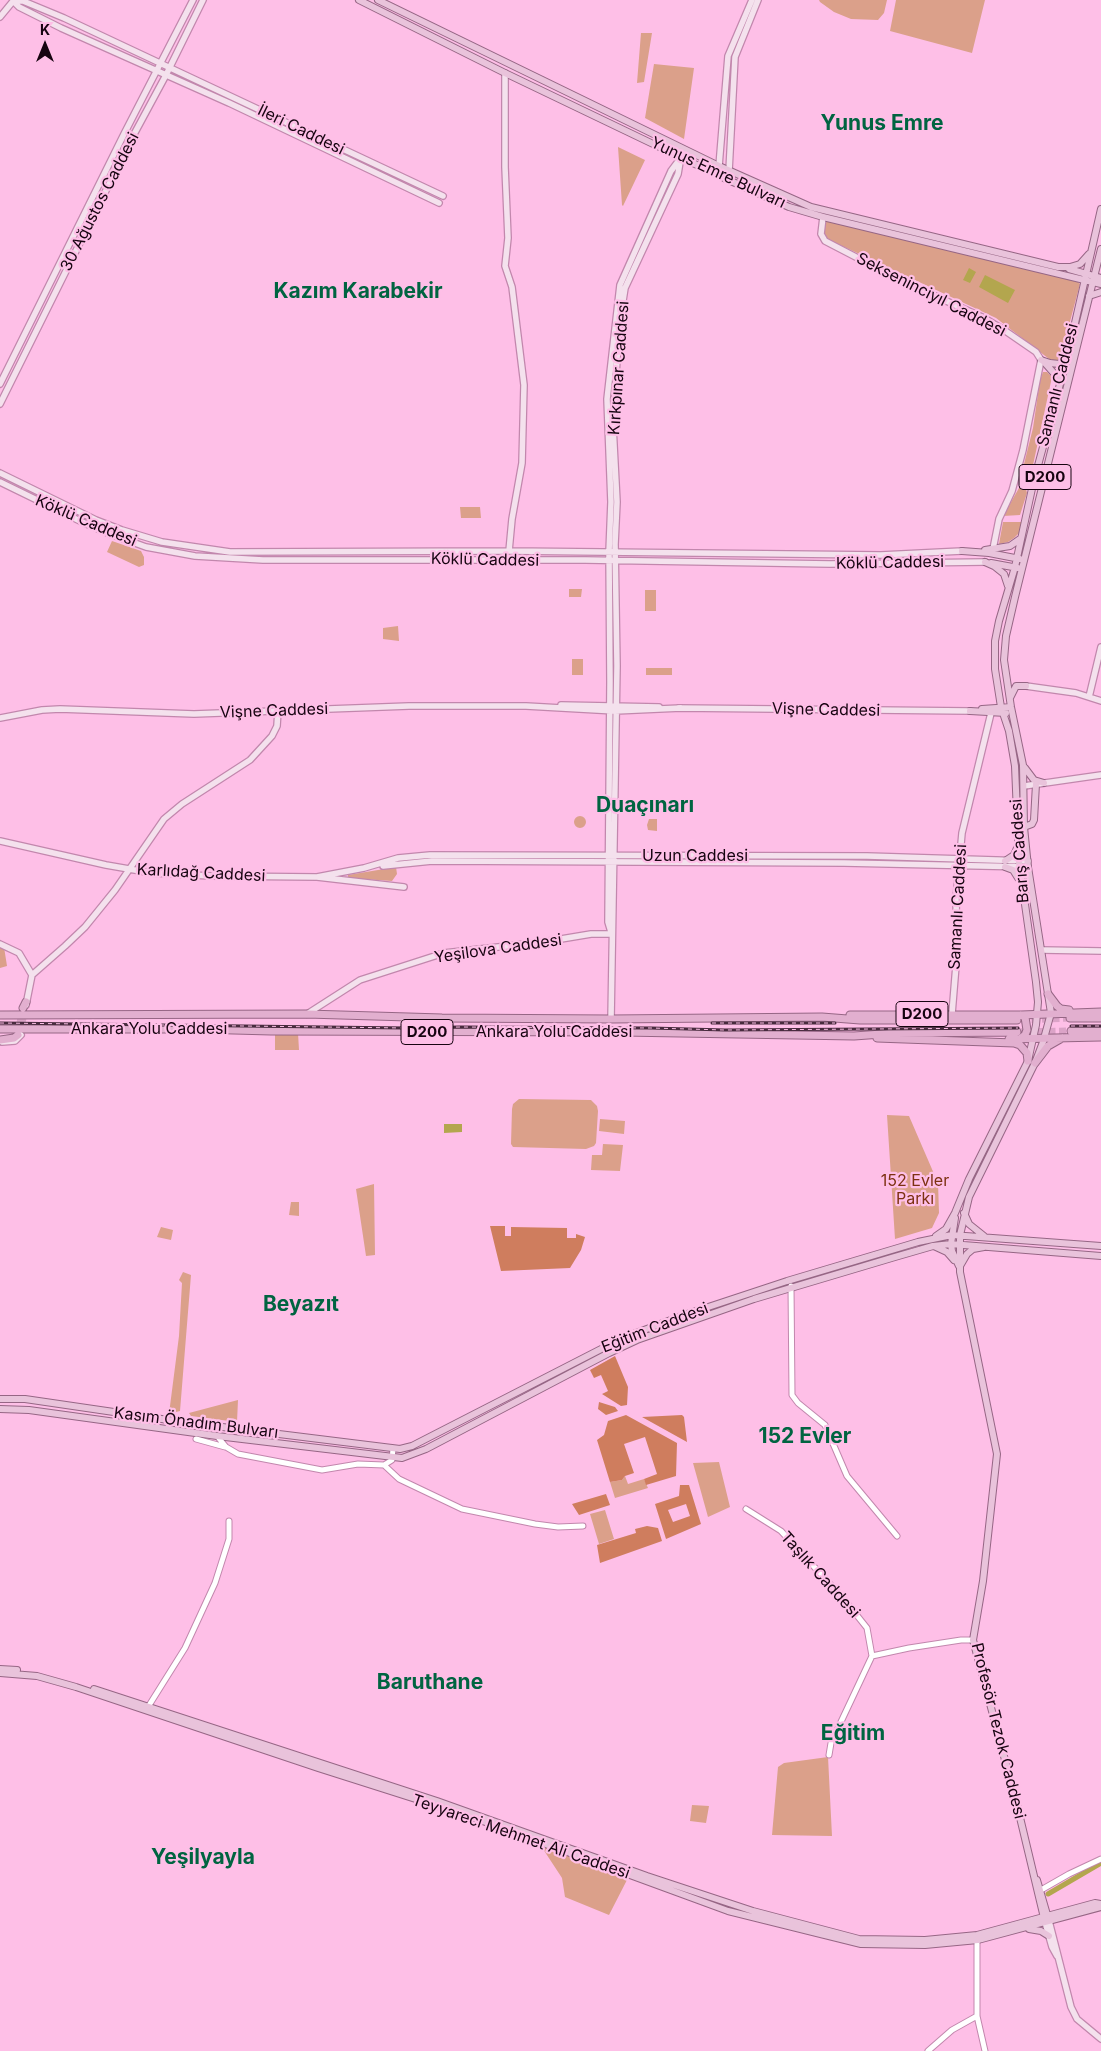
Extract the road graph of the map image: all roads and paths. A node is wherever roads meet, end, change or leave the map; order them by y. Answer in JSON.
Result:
{"nodes":[{"id":1,"x":193,"y":0,"type":"edge"},
{"id":2,"x":203,"y":0,"type":"edge"},
{"id":3,"x":359,"y":0,"type":"edge"},
{"id":4,"x":378,"y":0,"type":"edge"},
{"id":5,"x":752,"y":0,"type":"edge"},
{"id":6,"x":758,"y":0,"type":"edge"},
{"id":7,"x":14,"y":1,"type":"edge"},
{"id":8,"x":0,"y":17,"type":"edge"},
{"id":9,"x":161,"y":62,"type":"junction"},
{"id":10,"x":506,"y":63,"type":"junction"},
{"id":11,"x":170,"y":66,"type":"junction"},
{"id":12,"x":157,"y":71,"type":"junction"},
{"id":13,"x":505,"y":73,"type":"junction"},
{"id":14,"x":166,"y":75,"type":"junction"},
{"id":15,"x":685,"y":150,"type":"junction"},
{"id":16,"x":681,"y":156,"type":"junction"},
{"id":17,"x":719,"y":166,"type":"junction"},
{"id":18,"x":729,"y":171,"type":"junction"},
{"id":19,"x":442,"y":196,"type":"dead end"},
{"id":20,"x":439,"y":203,"type":"dead end"},
{"id":21,"x":1101,"y":210,"type":"edge"},
{"id":22,"x":824,"y":217,"type":"junction"},
{"id":23,"x":1091,"y":248,"type":"junction"},
{"id":24,"x":1101,"y":249,"type":"edge"},
{"id":25,"x":1058,"y":267,"type":"junction"},
{"id":26,"x":1085,"y":276,"type":"junction"},
{"id":27,"x":1096,"y":278,"type":"edge"},
{"id":28,"x":1101,"y":284,"type":"edge"},
{"id":29,"x":1101,"y":292,"type":"edge"},
{"id":30,"x":1089,"y":296,"type":"junction"},
{"id":31,"x":1066,"y":358,"type":"junction"},
{"id":32,"x":1042,"y":360,"type":"junction"},
{"id":33,"x":1060,"y":380,"type":"junction"},
{"id":34,"x":0,"y":384,"type":"edge"},
{"id":35,"x":0,"y":404,"type":"edge"},
{"id":36,"x":0,"y":472,"type":"edge"},
{"id":37,"x":0,"y":482,"type":"edge"},
{"id":38,"x":1021,"y":538,"type":"junction"},
{"id":39,"x":993,"y":549,"type":"junction"},
{"id":40,"x":509,"y":550,"type":"junction"},
{"id":41,"x":962,"y":551,"type":"junction"},
{"id":42,"x":612,"y":552,"type":"junction"},
{"id":43,"x":1017,"y":558,"type":"junction"},
{"id":44,"x":1024,"y":560,"type":"junction"},
{"id":45,"x":612,"y":561,"type":"junction"},
{"id":46,"x":985,"y":562,"type":"junction"},
{"id":47,"x":1018,"y":568,"type":"junction"},
{"id":48,"x":1008,"y":589,"type":"junction"},
{"id":49,"x":1101,"y":647,"type":"edge"},
{"id":50,"x":1006,"y":677,"type":"junction"},
{"id":51,"x":998,"y":684,"type":"junction"},
{"id":52,"x":1026,"y":686,"type":"junction"},
{"id":53,"x":1089,"y":697,"type":"junction"},
{"id":54,"x":1101,"y":701,"type":"edge"},
{"id":55,"x":1011,"y":707,"type":"junction"},
{"id":56,"x":613,"y":708,"type":"junction"},
{"id":57,"x":981,"y":709,"type":"junction"},
{"id":58,"x":278,"y":710,"type":"junction"},
{"id":59,"x":1002,"y":710,"type":"junction"},
{"id":60,"x":970,"y":711,"type":"junction"},
{"id":61,"x":991,"y":713,"type":"junction"},
{"id":62,"x":0,"y":718,"type":"edge"},
{"id":63,"x":1009,"y":731,"type":"junction"},
{"id":64,"x":1023,"y":764,"type":"junction"},
{"id":65,"x":1101,"y":775,"type":"edge"},
{"id":66,"x":1044,"y":783,"type":"junction"},
{"id":67,"x":1036,"y":784,"type":"junction"},
{"id":68,"x":1024,"y":786,"type":"junction"},
{"id":69,"x":1016,"y":788,"type":"junction"},
{"id":70,"x":1024,"y":828,"type":"junction"},
{"id":71,"x":0,"y":841,"type":"edge"},
{"id":72,"x":1018,"y":845,"type":"junction"},
{"id":73,"x":959,"y":859,"type":"junction"},
{"id":74,"x":612,"y":860,"type":"junction"},
{"id":75,"x":1005,"y":864,"type":"junction"},
{"id":76,"x":1019,"y":864,"type":"junction"},
{"id":77,"x":1028,"y":864,"type":"junction"},
{"id":78,"x":959,"y":866,"type":"junction"},
{"id":79,"x":128,"y":869,"type":"junction"},
{"id":80,"x":316,"y":877,"type":"junction"},
{"id":81,"x":1021,"y":884,"type":"junction"},
{"id":82,"x":404,"y":887,"type":"dead end"},
{"id":83,"x":612,"y":934,"type":"junction"},
{"id":84,"x":0,"y":944,"type":"edge"},
{"id":85,"x":1042,"y":950,"type":"junction"},
{"id":86,"x":1101,"y":951,"type":"edge"},
{"id":87,"x":32,"y":975,"type":"junction"},
{"id":88,"x":1048,"y":994,"type":"junction"},
{"id":89,"x":25,"y":1006,"type":"tunnel mouth"},
{"id":90,"x":1089,"y":1011,"type":"junction"},
{"id":91,"x":1101,"y":1012,"type":"edge"},
{"id":92,"x":1051,"y":1013,"type":"junction"},
{"id":93,"x":307,"y":1014,"type":"junction"},
{"id":94,"x":952,"y":1014,"type":"junction"},
{"id":95,"x":1037,"y":1014,"type":"junction"},
{"id":96,"x":0,"y":1015,"type":"edge"},
{"id":97,"x":1070,"y":1016,"type":"junction"},
{"id":98,"x":822,"y":1017,"type":"junction"},
{"id":99,"x":1019,"y":1017,"type":"junction"},
{"id":100,"x":1101,"y":1018,"type":"edge"},
{"id":101,"x":611,"y":1019,"type":"junction"},
{"id":102,"x":0,"y":1029,"type":"edge"},
{"id":103,"x":1101,"y":1031,"type":"edge"},
{"id":104,"x":20,"y":1035,"type":"dead end"},
{"id":105,"x":1019,"y":1035,"type":"junction"},
{"id":106,"x":1070,"y":1035,"type":"junction"},
{"id":107,"x":854,"y":1036,"type":"junction"},
{"id":108,"x":1045,"y":1036,"type":"junction"},
{"id":109,"x":1034,"y":1037,"type":"junction"},
{"id":110,"x":1101,"y":1037,"type":"edge"},
{"id":111,"x":961,"y":1040,"type":"junction"},
{"id":112,"x":0,"y":1041,"type":"edge"},
{"id":113,"x":1032,"y":1062,"type":"junction"},
{"id":114,"x":956,"y":1213,"type":"junction"},
{"id":115,"x":964,"y":1213,"type":"junction"},
{"id":116,"x":952,"y":1235,"type":"junction"},
{"id":117,"x":960,"y":1235,"type":"junction"},
{"id":118,"x":985,"y":1236,"type":"junction"},
{"id":119,"x":932,"y":1242,"type":"junction"},
{"id":120,"x":951,"y":1244,"type":"junction"},
{"id":121,"x":960,"y":1244,"type":"junction"},
{"id":122,"x":989,"y":1245,"type":"junction"},
{"id":123,"x":1101,"y":1246,"type":"edge"},
{"id":124,"x":1101,"y":1256,"type":"edge"},
{"id":125,"x":959,"y":1267,"type":"junction"},
{"id":126,"x":791,"y":1286,"type":"junction"},
{"id":127,"x":0,"y":1399,"type":"edge"},
{"id":128,"x":0,"y":1409,"type":"edge"},
{"id":129,"x":217,"y":1436,"type":"junction"},
{"id":130,"x":196,"y":1439,"type":"dead end"},
{"id":131,"x":226,"y":1447,"type":"junction"},
{"id":132,"x":393,"y":1449,"type":"junction"},
{"id":133,"x":390,"y":1457,"type":"junction"},
{"id":134,"x":384,"y":1465,"type":"junction"},
{"id":135,"x":746,"y":1509,"type":"dead end"},
{"id":136,"x":229,"y":1521,"type":"dead end"},
{"id":137,"x":583,"y":1526,"type":"dead end"},
{"id":138,"x":897,"y":1536,"type":"dead end"},
{"id":139,"x":973,"y":1640,"type":"junction"},
{"id":140,"x":872,"y":1656,"type":"junction"},
{"id":141,"x":0,"y":1669,"type":"edge"},
{"id":142,"x":0,"y":1674,"type":"edge"},
{"id":143,"x":148,"y":1707,"type":"junction"},
{"id":144,"x":829,"y":1756,"type":"dead end"},
{"id":145,"x":1101,"y":1858,"type":"edge"},
{"id":146,"x":1032,"y":1869,"type":"junction"},
{"id":147,"x":1041,"y":1890,"type":"junction"},
{"id":148,"x":1101,"y":1906,"type":"edge"},
{"id":149,"x":1046,"y":1919,"type":"junction"},
{"id":150,"x":1023,"y":1929,"type":"junction"},
{"id":151,"x":1048,"y":1936,"type":"junction"},
{"id":152,"x":978,"y":1938,"type":"junction"},
{"id":153,"x":1058,"y":1958,"type":"junction"},
{"id":154,"x":977,"y":2016,"type":"junction"},
{"id":155,"x":1101,"y":2040,"type":"edge"},
{"id":156,"x":928,"y":2051,"type":"edge"},
{"id":157,"x":984,"y":2051,"type":"edge"}],
"edges":[{"from":1,"to":9,"type":"main road","name":"30 Ağustos Caddesi"},
{"from":2,"to":11,"type":"main road","name":"30 Ağustos Caddesi"},
{"from":3,"to":13,"type":"main road","name":"Yunus Emre Bulvarı"},
{"from":4,"to":10,"type":"main road","name":"Yunus Emre Bulvarı"},
{"from":5,"to":17,"type":"main road"},
{"from":6,"to":18,"type":"main road"},
{"from":7,"to":8,"type":"main road"},
{"from":7,"to":9,"type":"main road","name":"İleri Caddesi"},
{"from":7,"to":12,"type":"main road","name":"İleri Caddesi"},
{"from":9,"to":11,"type":"main road","name":"İleri Caddesi"},
{"from":9,"to":12,"type":"main road","name":"30 Ağustos Caddesi"},
{"from":10,"to":13,"type":"main road"},
{"from":10,"to":15,"type":"main road","name":"Yunus Emre Bulvarı"},
{"from":11,"to":14,"type":"main road","name":"30 Ağustos Caddesi"},
{"from":11,"to":19,"type":"main road","name":"İleri Caddesi"},
{"from":12,"to":14,"type":"main road","name":"İleri Caddesi"},
{"from":12,"to":34,"type":"main road","name":"30 Ağustos Caddesi"},
{"from":13,"to":16,"type":"main road","name":"Yunus Emre Bulvarı"},
{"from":13,"to":40,"type":"main road"},
{"from":14,"to":20,"type":"main road","name":"İleri Caddesi"},
{"from":14,"to":35,"type":"main road","name":"30 Ağustos Caddesi"},
{"from":15,"to":16,"type":"main road"},
{"from":15,"to":17,"type":"main road","name":"Yunus Emre Bulvarı"},
{"from":16,"to":22,"type":"main road","name":"Yunus Emre Bulvarı"},
{"from":16,"to":42,"type":"main road","name":"Kırkpınar Caddesi"},
{"from":17,"to":18,"type":"main road","name":"Yunus Emre Bulvarı"},
{"from":18,"to":25,"type":"main road","name":"Yunus Emre Bulvarı"},
{"from":21,"to":23,"type":"main road","name":"Samanlı Caddesi","number":"D200"},
{"from":22,"to":26,"type":"main road","name":"Yunus Emre Bulvarı"},
{"from":22,"to":32,"type":"main road","name":"Sekseninciyıl Caddesi"},
{"from":23,"to":25,"type":"main road","name":"Yunus Emre Bulvarı"},
{"from":23,"to":26,"type":"main road","name":"Samanlı Caddesi","number":"D200"},
{"from":24,"to":27,"type":"main road","name":"Samanlı Caddesi","number":"D200"},
{"from":25,"to":26,"type":"main road"},
{"from":26,"to":27,"type":"main road"},
{"from":26,"to":31,"type":"main road","name":"Samanlı Caddesi","number":"D200"},
{"from":27,"to":28,"type":"main road"},
{"from":27,"to":30,"type":"main road","name":"Samanlı Caddesi","number":"D200"},
{"from":29,"to":30,"type":"main road"},
{"from":30,"to":44,"type":"main road","name":"Samanlı Caddesi","number":"D200"},
{"from":31,"to":32,"type":"main road"},
{"from":31,"to":33,"type":"main road","name":"Samanlı Caddesi","number":"D200"},
{"from":32,"to":33,"type":"main road"},
{"from":32,"to":39,"type":"main road"},
{"from":33,"to":38,"type":"main road","name":"Samanlı Caddesi","number":"D200"},
{"from":36,"to":40,"type":"main road","name":"Köklü Caddesi"},
{"from":37,"to":45,"type":"main road","name":"Köklü Caddesi"},
{"from":38,"to":39,"type":"main road"},
{"from":38,"to":43,"type":"main road","name":"Samanlı Caddesi","number":"D200"},
{"from":39,"to":41,"type":"main road"},
{"from":40,"to":42,"type":"main road","name":"Köklü Caddesi"},
{"from":41,"to":42,"type":"main road","name":"Köklü Caddesi"},
{"from":41,"to":43,"type":"main road"},
{"from":42,"to":45,"type":"main road","name":"Kırkpınar Caddesi"},
{"from":43,"to":44,"type":"main road"},
{"from":43,"to":47,"type":"main road","name":"Samanlı Caddesi","number":"D200"},
{"from":44,"to":47,"type":"main road","name":"Samanlı Caddesi","number":"D200"},
{"from":45,"to":46,"type":"main road","name":"Köklü Caddesi"},
{"from":45,"to":56,"type":"main road","name":"Kırkpınar Caddesi"},
{"from":46,"to":47,"type":"main road"},
{"from":46,"to":48,"type":"main road"},
{"from":47,"to":48,"type":"main road","name":"Samanlı Caddesi","number":"D200"},
{"from":47,"to":50,"type":"main road","name":"Samanlı Caddesi","number":"D200"},
{"from":48,"to":51,"type":"main road","name":"Samanlı Caddesi","number":"D200"},
{"from":49,"to":53,"type":"main road"},
{"from":50,"to":52,"type":"main road"},
{"from":50,"to":55,"type":"main road","name":"Samanlı Caddesi","number":"D200"},
{"from":51,"to":57,"type":"main road"},
{"from":51,"to":59,"type":"main road","name":"Samanlı Caddesi","number":"D200"},
{"from":52,"to":53,"type":"main road"},
{"from":52,"to":55,"type":"main road"},
{"from":53,"to":54,"type":"main road"},
{"from":55,"to":59,"type":"main road"},
{"from":55,"to":64,"type":"main road","name":"Barış Caddesi","number":"D200"},
{"from":56,"to":58,"type":"main road","name":"Vişne Caddesi"},
{"from":56,"to":60,"type":"main road","name":"Vişne Caddesi"},
{"from":56,"to":74,"type":"main road","name":"Kırkpınar Caddesi"},
{"from":57,"to":59,"type":"main road"},
{"from":57,"to":60,"type":"main road"},
{"from":58,"to":62,"type":"main road","name":"Vişne Caddesi"},
{"from":58,"to":79,"type":"main road"},
{"from":59,"to":61,"type":"main road"},
{"from":59,"to":63,"type":"main road","name":"Barış Caddesi","number":"D200"},
{"from":60,"to":61,"type":"main road"},
{"from":61,"to":63,"type":"main road"},
{"from":61,"to":73,"type":"main road","name":"Samanlı Caddesi"},
{"from":63,"to":69,"type":"main road","name":"Barış Caddesi","number":"D200"},
{"from":64,"to":66,"type":"main road"},
{"from":64,"to":68,"type":"main road","name":"Barış Caddesi","number":"D200"},
{"from":65,"to":66,"type":"main road"},
{"from":66,"to":67,"type":"main road"},
{"from":67,"to":68,"type":"main road"},
{"from":67,"to":70,"type":"main road"},
{"from":68,"to":69,"type":"main road"},
{"from":68,"to":70,"type":"main road","name":"Barış Caddesi","number":"D200"},
{"from":69,"to":72,"type":"main road","name":"Barış Caddesi","number":"D200"},
{"from":70,"to":77,"type":"main road","name":"Barış Caddesi","number":"D200"},
{"from":71,"to":79,"type":"main road","name":"Karlıdağ Caddesi"},
{"from":72,"to":75,"type":"main road"},
{"from":72,"to":76,"type":"main road","name":"Barış Caddesi","number":"D200"},
{"from":73,"to":74,"type":"main road","name":"Uzun Caddesi"},
{"from":73,"to":75,"type":"main road","name":"Uzun Caddesi"},
{"from":73,"to":78,"type":"main road","name":"Samanlı Caddesi"},
{"from":74,"to":78,"type":"main road","name":"Uzun Caddesi"},
{"from":74,"to":80,"type":"main road","name":"Uzun Caddesi"},
{"from":74,"to":83,"type":"main road","name":"Kırkpınar Caddesi"},
{"from":75,"to":76,"type":"main road","name":"Uzun Caddesi"},
{"from":75,"to":78,"type":"main road","name":"Uzun Caddesi"},
{"from":75,"to":81,"type":"main road"},
{"from":76,"to":77,"type":"main road","name":"Uzun Caddesi"},
{"from":76,"to":81,"type":"main road","name":"Barış Caddesi","number":"D200"},
{"from":77,"to":85,"type":"main road","name":"Barış Caddesi","number":"D200"},
{"from":78,"to":94,"type":"main road","name":"Samanlı Caddesi"},
{"from":79,"to":80,"type":"main road","name":"Karlıdağ Caddesi"},
{"from":79,"to":87,"type":"main road"},
{"from":80,"to":82,"type":"main road","name":"Karlıdağ Caddesi"},
{"from":81,"to":95,"type":"main road","name":"Barış Caddesi","number":"D200"},
{"from":83,"to":93,"type":"main road","name":"Yeşilova Caddesi"},
{"from":83,"to":101,"type":"main road","name":"Kırkpınar Caddesi"},
{"from":84,"to":87,"type":"main road"},
{"from":85,"to":86,"type":"main road"},
{"from":85,"to":88,"type":"main road","name":"Barış Caddesi","number":"D200"},
{"from":87,"to":89,"type":"main road"},
{"from":88,"to":90,"type":"highway","number":"D200"},
{"from":88,"to":92,"type":"main road","name":"Barış Caddesi"},
{"from":90,"to":91,"type":"highway","number":"D200"},
{"from":90,"to":97,"type":"highway","number":"D200"},
{"from":92,"to":95,"type":"highway","number":"D200"},
{"from":92,"to":97,"type":"highway","number":"D200"},
{"from":92,"to":108,"type":"main road"},
{"from":93,"to":96,"type":"highway","name":"Ankara Yolu Caddesi","number":"D200"},
{"from":93,"to":101,"type":"highway","name":"Ankara Yolu Caddesi","number":"D200"},
{"from":94,"to":98,"type":"highway","number":"D200"},
{"from":94,"to":99,"type":"highway","number":"D200"},
{"from":95,"to":99,"type":"highway","number":"D200"},
{"from":95,"to":109,"type":"main road","name":"Barış Caddesi"},
{"from":97,"to":100,"type":"highway","number":"D200"},
{"from":97,"to":106,"type":"highway"},
{"from":98,"to":99,"type":"highway","name":"Ankara Yolu Caddesi","number":"D200"},
{"from":98,"to":101,"type":"highway","name":"Ankara Yolu Caddesi","number":"D200"},
{"from":99,"to":105,"type":"highway"},
{"from":102,"to":107,"type":"highway","name":"Ankara Yolu Caddesi","number":"D200"},
{"from":103,"to":106,"type":"highway"},
{"from":104,"to":112,"type":"highway"},
{"from":105,"to":107,"type":"highway","name":"Ankara Yolu Caddesi","number":"D200"},
{"from":105,"to":109,"type":"highway"},
{"from":105,"to":111,"type":"highway"},
{"from":106,"to":108,"type":"highway"},
{"from":106,"to":110,"type":"highway"},
{"from":106,"to":113,"type":"highway"},
{"from":107,"to":111,"type":"highway"},
{"from":108,"to":109,"type":"highway"},
{"from":108,"to":113,"type":"main road"},
{"from":109,"to":113,"type":"main road","name":"Barış Caddesi"},
{"from":111,"to":113,"type":"highway"},
{"from":113,"to":114,"type":"main road"},
{"from":113,"to":115,"type":"main road"},
{"from":114,"to":116,"type":"main road"},
{"from":114,"to":119,"type":"main road"},
{"from":115,"to":117,"type":"main road"},
{"from":115,"to":118,"type":"main road"},
{"from":116,"to":117,"type":"main road"},
{"from":116,"to":119,"type":"main road"},
{"from":116,"to":120,"type":"main road"},
{"from":117,"to":118,"type":"main road"},
{"from":117,"to":121,"type":"main road"},
{"from":118,"to":123,"type":"main road"},
{"from":119,"to":120,"type":"main road","name":"Eğitim Caddesi"},
{"from":119,"to":125,"type":"main road"},
{"from":119,"to":126,"type":"main road","name":"Eğitim Caddesi"},
{"from":119,"to":132,"type":"main road","name":"Eğitim Caddesi"},
{"from":120,"to":121,"type":"main road","name":"Eğitim Caddesi"},
{"from":120,"to":125,"type":"main road"},
{"from":121,"to":122,"type":"main road","name":"Eğitim Caddesi"},
{"from":121,"to":125,"type":"main road"},
{"from":122,"to":124,"type":"main road","name":"Eğitim Caddesi"},
{"from":122,"to":125,"type":"main road"},
{"from":125,"to":139,"type":"main road","name":"Profesör Tezok Caddesi"},
{"from":126,"to":133,"type":"main road","name":"Eğitim Caddesi"},
{"from":126,"to":138,"type":"street"},
{"from":127,"to":132,"type":"main road","name":"Kasım Önadım Bulvarı"},
{"from":128,"to":129,"type":"main road","name":"Kasım Önadım Bulvarı"},
{"from":129,"to":131,"type":"street"},
{"from":129,"to":133,"type":"main road","name":"Kasım Önadım Bulvarı"},
{"from":130,"to":131,"type":"street"},
{"from":131,"to":134,"type":"street"},
{"from":132,"to":133,"type":"street"},
{"from":133,"to":134,"type":"street"},
{"from":134,"to":137,"type":"street"},
{"from":135,"to":140,"type":"street","name":"Taşlık Caddesi"},
{"from":136,"to":143,"type":"street"},
{"from":139,"to":140,"type":"street"},
{"from":139,"to":146,"type":"main road","name":"Profesör Tezok Caddesi"},
{"from":140,"to":144,"type":"street"},
{"from":141,"to":143,"type":"main road","name":"Teyyareci Mehmet Ali Caddesi"},
{"from":142,"to":152,"type":"main road","name":"Teyyareci Mehmet Ali Caddesi"},
{"from":143,"to":152,"type":"main road","name":"Teyyareci Mehmet Ali Caddesi"},
{"from":145,"to":147,"type":"street"},
{"from":146,"to":147,"type":"main road"},
{"from":146,"to":149,"type":"main road"},
{"from":147,"to":149,"type":"main road"},
{"from":148,"to":149,"type":"main road"},
{"from":149,"to":150,"type":"main road","name":"Teyyareci Mehmet Ali Caddesi"},
{"from":149,"to":151,"type":"main road"},
{"from":149,"to":152,"type":"main road","name":"Teyyareci Mehmet Ali Caddesi"},
{"from":149,"to":153,"type":"main road"},
{"from":150,"to":151,"type":"main road"},
{"from":150,"to":152,"type":"main road","name":"Teyyareci Mehmet Ali Caddesi"},
{"from":151,"to":153,"type":"main road"},
{"from":152,"to":154,"type":"street"},
{"from":153,"to":155,"type":"main road"},
{"from":154,"to":156,"type":"street"},
{"from":154,"to":157,"type":"street"}]}
